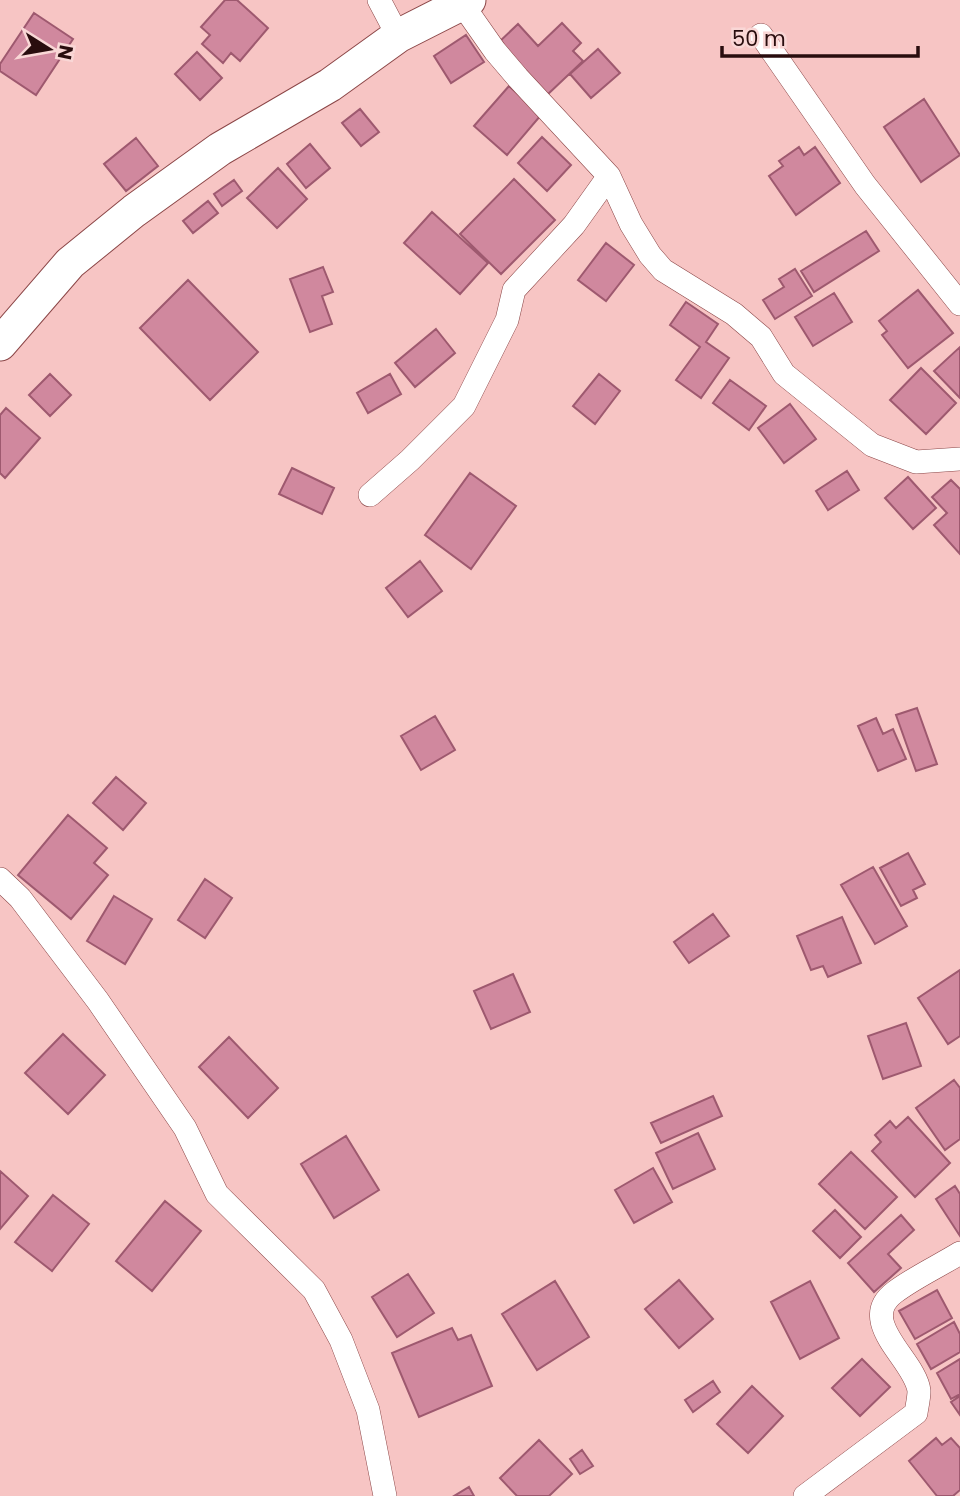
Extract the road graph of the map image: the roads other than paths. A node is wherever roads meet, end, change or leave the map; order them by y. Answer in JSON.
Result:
{"nodes":[{"id":1,"x":379,"y":0,"type":"edge"},
{"id":2,"x":466,"y":2,"type":"edge"},
{"id":3,"x":761,"y":35,"type":"dead end"},
{"id":4,"x":398,"y":36,"type":"junction"},
{"id":5,"x":609,"y":176,"type":"junction"},
{"id":6,"x":960,"y":304,"type":"edge"},
{"id":7,"x":0,"y":344,"type":"edge"},
{"id":8,"x":960,"y":459,"type":"edge"},
{"id":9,"x":370,"y":495,"type":"dead end"},
{"id":10,"x":0,"y":879,"type":"edge"},
{"id":11,"x":960,"y":1253,"type":"edge"},
{"id":12,"x":385,"y":1496,"type":"edge"},
{"id":13,"x":805,"y":1496,"type":"edge"}],
"edges":[{"from":1,"to":4,"type":"street"},
{"from":2,"to":4,"type":"main road"},
{"from":2,"to":5,"type":"street"},
{"from":3,"to":6,"type":"street"},
{"from":4,"to":7,"type":"main road"},
{"from":5,"to":8,"type":"street"},
{"from":5,"to":9,"type":"street"},
{"from":10,"to":12,"type":"street"},
{"from":11,"to":13,"type":"street"}]}
